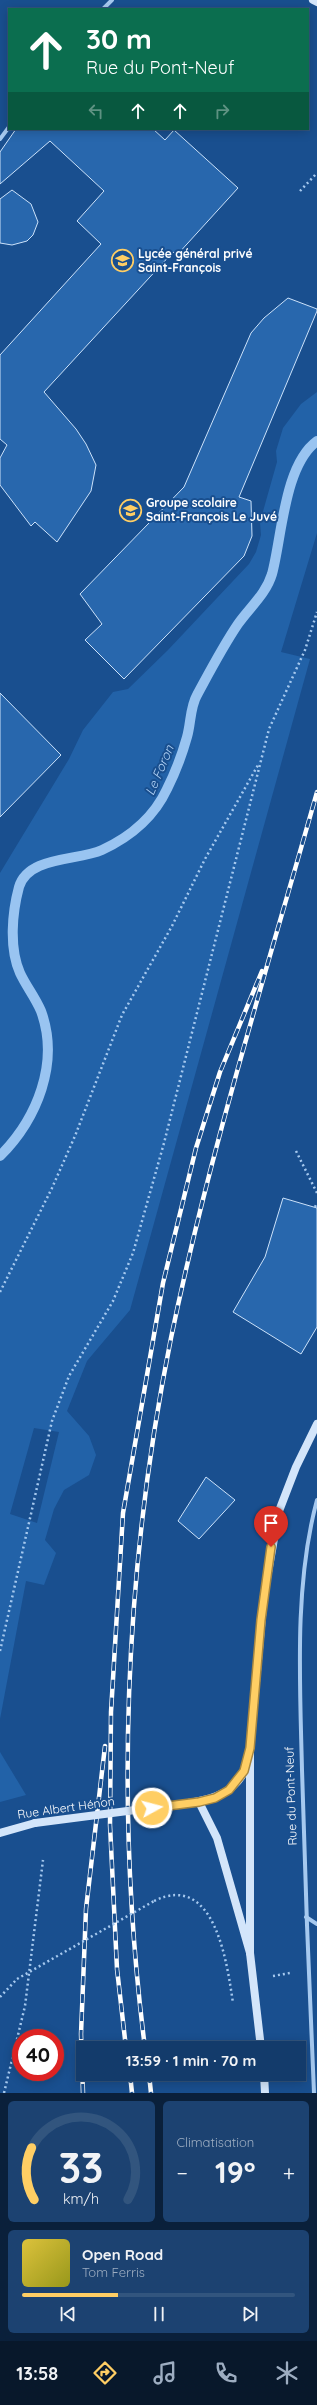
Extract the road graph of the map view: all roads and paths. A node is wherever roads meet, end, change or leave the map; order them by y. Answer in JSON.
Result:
{"nodes":[{"id":1,"x":112,"y":0,"type":"edge"},
{"id":2,"x":313,"y":0,"type":"edge"},
{"id":3,"x":317,"y":2,"type":"edge"},
{"id":4,"x":104,"y":8,"type":"edge"},
{"id":5,"x":8,"y":128,"type":"edge"},
{"id":6,"x":0,"y":139,"type":"edge"},
{"id":7,"x":317,"y":173,"type":"edge"},
{"id":8,"x":300,"y":191,"type":"dead end"},
{"id":9,"x":317,"y":612,"type":"edge"},
{"id":10,"x":260,"y":762,"type":"junction"},
{"id":11,"x":296,"y":1151,"type":"dead end"},
{"id":12,"x":317,"y":1193,"type":"edge"},
{"id":13,"x":317,"y":1203,"type":"edge"},
{"id":14,"x":315,"y":1207,"type":"dead end"},
{"id":15,"x":0,"y":1292,"type":"edge"},
{"id":16,"x":317,"y":1424,"type":"edge"},
{"id":17,"x":317,"y":1437,"type":"edge"},
{"id":18,"x":303,"y":1454,"type":"junction"},
{"id":19,"x":317,"y":1500,"type":"edge"},
{"id":20,"x":0,"y":1651,"type":"edge"},
{"id":21,"x":250,"y":1748,"type":"junction"},
{"id":22,"x":199,"y":1802,"type":"junction"},
{"id":23,"x":0,"y":1833,"type":"edge"},
{"id":24,"x":43,"y":1860,"type":"dead end"},
{"id":25,"x":306,"y":1917,"type":"junction"},
{"id":26,"x":317,"y":1924,"type":"edge"},
{"id":27,"x":250,"y":1953,"type":"junction"},
{"id":28,"x":297,"y":1972,"type":"dead end"},
{"id":29,"x":269,"y":1976,"type":"dead end"},
{"id":30,"x":0,"y":1996,"type":"edge"},
{"id":31,"x":233,"y":2007,"type":"dead end"},
{"id":32,"x":260,"y":2041,"type":"edge"},
{"id":33,"x":264,"y":2081,"type":"edge"},
{"id":34,"x":4,"y":2093,"type":"edge"},
{"id":35,"x":265,"y":2093,"type":"edge"},
{"id":36,"x":314,"y":2093,"type":"edge"}],
"edges":[{"from":1,"to":4,"type":"street"},
{"from":2,"to":3,"type":"street"},
{"from":5,"to":6,"type":"street"},
{"from":7,"to":8,"type":"path"},
{"from":9,"to":10,"type":"path"},
{"from":10,"to":15,"type":"path"},
{"from":10,"to":20,"type":"path"},
{"from":11,"to":12,"type":"path"},
{"from":13,"to":14,"type":"path"},
{"from":16,"to":18,"type":"street"},
{"from":17,"to":18,"type":"street"},
{"from":18,"to":21,"type":"street"},
{"from":19,"to":25,"type":"street","name":"Rue du Pont-Neuf"},
{"from":21,"to":22,"type":"street","name":"Rue Albert Hénon"},
{"from":21,"to":27,"type":"street"},
{"from":22,"to":23,"type":"street","name":"Rue Albert Hénon","bridge":true},
{"from":22,"to":27,"type":"street"},
{"from":24,"to":34,"type":"path"},
{"from":25,"to":26,"type":"street"},
{"from":25,"to":36,"type":"street","name":"Rue du Pont-Neuf"},
{"from":27,"to":32,"type":"street"},
{"from":28,"to":29,"type":"path"},
{"from":30,"to":31,"type":"path","bridge":true},
{"from":33,"to":35,"type":"street"}]}
